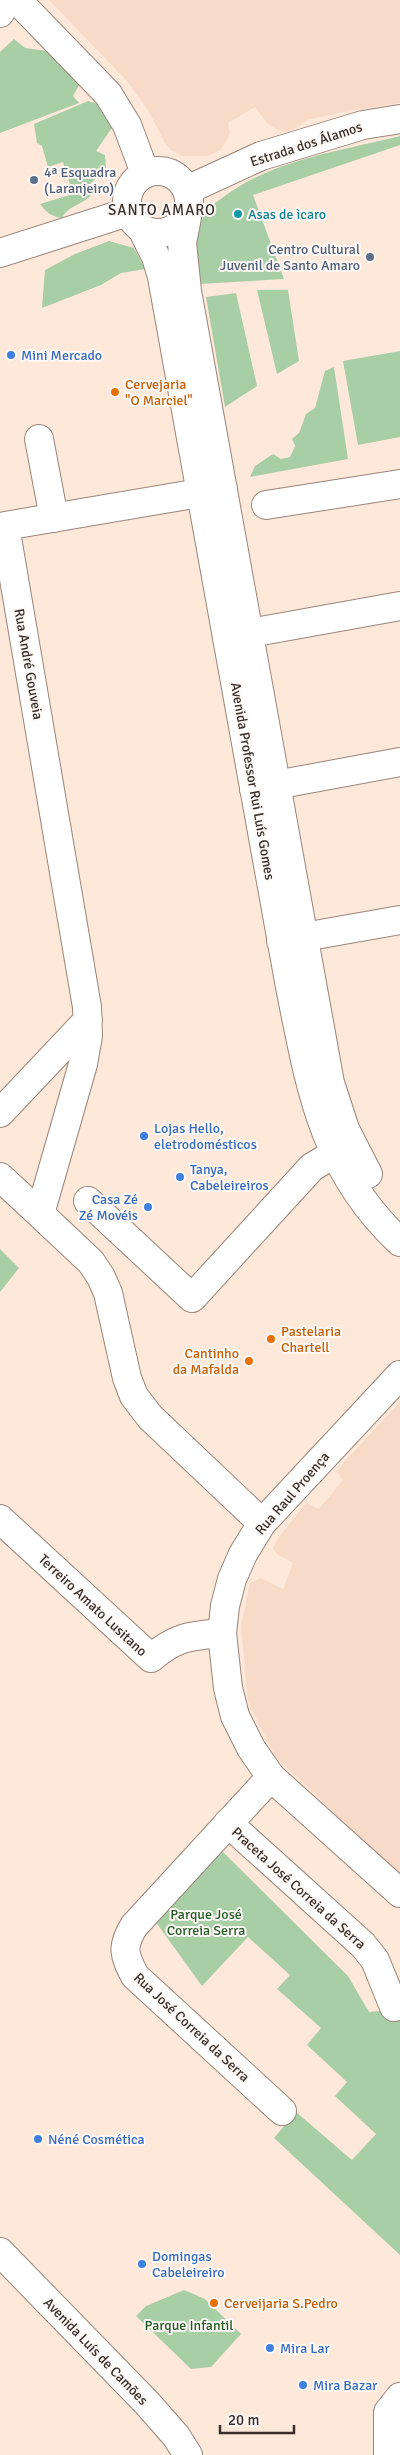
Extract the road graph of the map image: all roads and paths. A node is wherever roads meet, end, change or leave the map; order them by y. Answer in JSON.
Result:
{"nodes":[{"id":1,"x":7,"y":0,"type":"edge"},
{"id":2,"x":17,"y":0,"type":"edge"},
{"id":3,"x":0,"y":13,"type":"edge"},
{"id":4,"x":400,"y":119,"type":"edge"},
{"id":5,"x":145,"y":173,"type":"junction"},
{"id":6,"x":188,"y":201,"type":"junction"},
{"id":7,"x":135,"y":220,"type":"junction"},
{"id":8,"x":0,"y":253,"type":"edge"},
{"id":9,"x":176,"y":293,"type":"junction"},
{"id":10,"x":39,"y":439,"type":"dead end"},
{"id":11,"x":400,"y":484,"type":"edge"},
{"id":12,"x":212,"y":491,"type":"junction"},
{"id":13,"x":266,"y":505,"type":"dead end"},
{"id":14,"x":54,"y":518,"type":"junction"},
{"id":15,"x":400,"y":606,"type":"edge"},
{"id":16,"x":238,"y":635,"type":"junction"},
{"id":17,"x":400,"y":762,"type":"edge"},
{"id":18,"x":265,"y":787,"type":"junction"},
{"id":19,"x":400,"y":920,"type":"edge"},
{"id":20,"x":292,"y":939,"type":"junction"},
{"id":21,"x":88,"y":1020,"type":"junction"},
{"id":22,"x":0,"y":1113,"type":"edge"},
{"id":23,"x":343,"y":1149,"type":"junction"},
{"id":24,"x":0,"y":1177,"type":"edge"},
{"id":25,"x":88,"y":1201,"type":"dead end"},
{"id":26,"x":40,"y":1214,"type":"junction"},
{"id":27,"x":400,"y":1214,"type":"edge"},
{"id":28,"x":400,"y":1242,"type":"edge"},
{"id":29,"x":400,"y":1375,"type":"edge"},
{"id":30,"x":0,"y":1519,"type":"edge"},
{"id":31,"x":262,"y":1523,"type":"junction"},
{"id":32,"x":222,"y":1633,"type":"junction"},
{"id":33,"x":271,"y":1777,"type":"junction"},
{"id":34,"x":228,"y":1823,"type":"junction"},
{"id":35,"x":400,"y":1893,"type":"edge"},
{"id":36,"x":394,"y":2007,"type":"dead end"},
{"id":37,"x":282,"y":2111,"type":"dead end"},
{"id":38,"x":0,"y":2252,"type":"edge"},
{"id":39,"x":400,"y":2397,"type":"edge"},
{"id":40,"x":188,"y":2455,"type":"edge"},
{"id":41,"x":388,"y":2455,"type":"edge"}],
"edges":[{"from":1,"to":3,"type":"street"},
{"from":2,"to":5,"type":"street"},
{"from":4,"to":6,"type":"street","name":"Estrada dos Álamos"},
{"from":5,"to":6,"type":"street"},
{"from":5,"to":7,"type":"street"},
{"from":6,"to":7,"type":"street"},
{"from":6,"to":9,"type":"street"},
{"from":7,"to":8,"type":"street"},
{"from":7,"to":9,"type":"street"},
{"from":9,"to":12,"type":"street","name":"Avenida Professor Rui Luís Gomes"},
{"from":10,"to":14,"type":"street"},
{"from":11,"to":13,"type":"street"},
{"from":12,"to":14,"type":"street","name":"Rua André Gouveia"},
{"from":12,"to":16,"type":"street","name":"Avenida Professor Rui Luís Gomes"},
{"from":14,"to":21,"type":"street","name":"Rua André Gouveia"},
{"from":15,"to":16,"type":"street"},
{"from":16,"to":18,"type":"street","name":"Avenida Professor Rui Luís Gomes"},
{"from":17,"to":18,"type":"street"},
{"from":18,"to":20,"type":"street","name":"Avenida Professor Rui Luís Gomes"},
{"from":19,"to":20,"type":"street"},
{"from":20,"to":23,"type":"street","name":"Avenida Professor Rui Luís Gomes"},
{"from":21,"to":22,"type":"street"},
{"from":21,"to":26,"type":"street"},
{"from":23,"to":25,"type":"street"},
{"from":23,"to":27,"type":"street","name":"Avenida Professor Rui Luís Gomes"},
{"from":23,"to":28,"type":"street","name":"Avenida Professor Rui Luís Gomes"},
{"from":24,"to":26,"type":"street"},
{"from":26,"to":31,"type":"street"},
{"from":29,"to":31,"type":"street","name":"Rua Raul Proença"},
{"from":30,"to":32,"type":"street","name":"Terreiro Amato Lusitano"},
{"from":31,"to":32,"type":"street","name":"Rua Raul Proença"},
{"from":32,"to":33,"type":"street","name":"Rua Raul Proença"},
{"from":33,"to":34,"type":"street","name":"Rua José Correia da Serra"},
{"from":33,"to":35,"type":"street","name":"Rua Raul Proença"},
{"from":34,"to":36,"type":"street","name":"Praceta José Correia da Serra"},
{"from":34,"to":37,"type":"street","name":"Rua José Correia da Serra"},
{"from":38,"to":40,"type":"street","name":"Avenida Luís de Camões"},
{"from":39,"to":41,"type":"street"}]}
